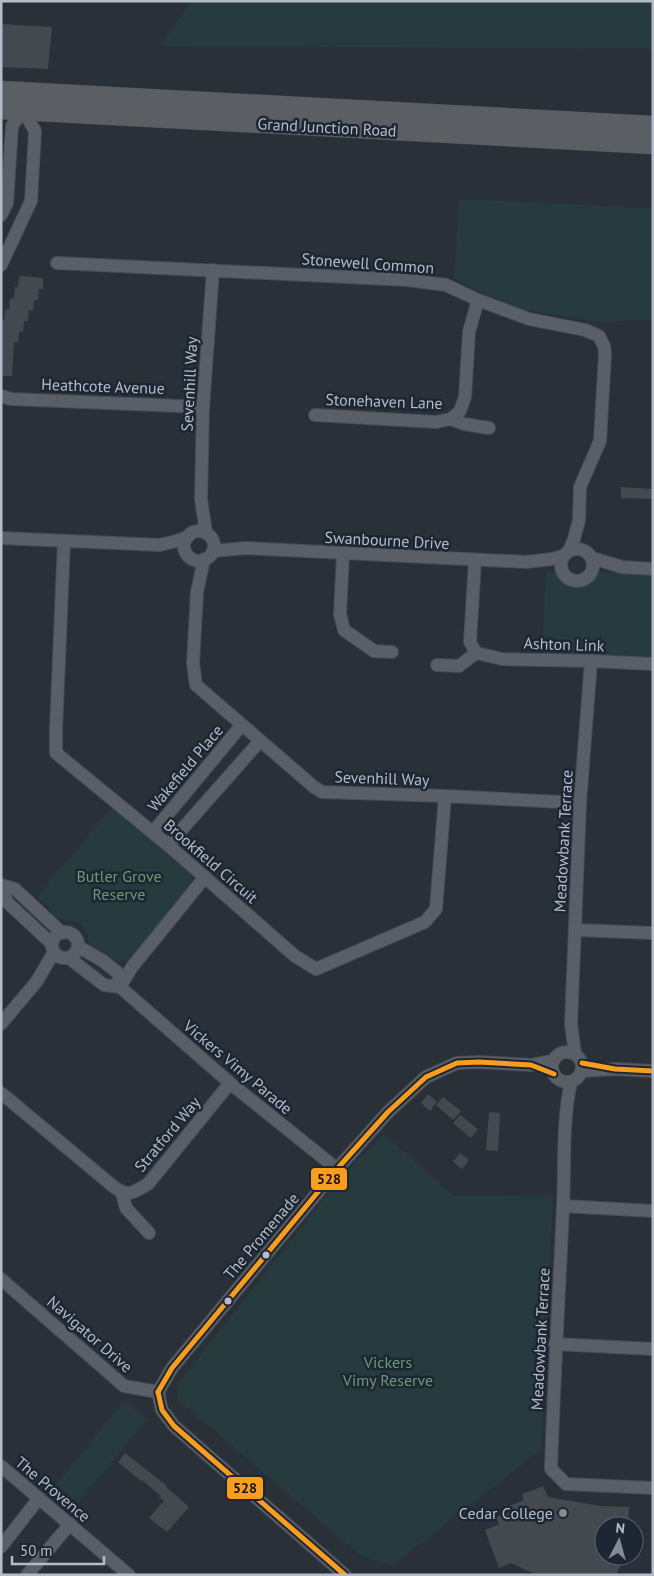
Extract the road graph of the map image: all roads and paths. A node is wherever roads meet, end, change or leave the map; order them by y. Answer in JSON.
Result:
{"nodes":[{"id":1,"x":1,"y":91,"type":"edge"},
{"id":2,"x":24,"y":101,"type":"junction"},
{"id":3,"x":1,"y":109,"type":"edge"},
{"id":4,"x":653,"y":126,"type":"edge"},
{"id":5,"x":653,"y":144,"type":"edge"},
{"id":6,"x":1,"y":215,"type":"edge"},
{"id":7,"x":57,"y":262,"type":"dead end"},
{"id":8,"x":1,"y":265,"type":"edge"},
{"id":9,"x":213,"y":270,"type":"junction"},
{"id":10,"x":478,"y":300,"type":"junction"},
{"id":11,"x":1,"y":396,"type":"edge"},
{"id":12,"x":203,"y":406,"type":"junction"},
{"id":13,"x":316,"y":415,"type":"dead end"},
{"id":14,"x":451,"y":419,"type":"junction"},
{"id":15,"x":488,"y":428,"type":"dead end"},
{"id":16,"x":579,"y":520,"type":"junction"},
{"id":17,"x":1,"y":538,"type":"edge"},
{"id":18,"x":64,"y":541,"type":"junction"},
{"id":19,"x":200,"y":546,"type":"junction"},
{"id":20,"x":566,"y":553,"type":"junction"},
{"id":21,"x":343,"y":554,"type":"junction"},
{"id":22,"x":474,"y":560,"type":"junction"},
{"id":23,"x":590,"y":560,"type":"junction"},
{"id":24,"x":526,"y":562,"type":"junction"},
{"id":25,"x":653,"y":569,"type":"edge"},
{"id":26,"x":562,"y":571,"type":"junction"},
{"id":27,"x":392,"y":652,"type":"dead end"},
{"id":28,"x":476,"y":653,"type":"junction"},
{"id":29,"x":591,"y":661,"type":"junction"},
{"id":30,"x":653,"y":664,"type":"edge"},
{"id":31,"x":437,"y":665,"type":"dead end"},
{"id":32,"x":241,"y":726,"type":"junction"},
{"id":33,"x":260,"y":741,"type":"junction"},
{"id":34,"x":446,"y":796,"type":"junction"},
{"id":35,"x":580,"y":803,"type":"junction"},
{"id":36,"x":153,"y":832,"type":"junction"},
{"id":37,"x":168,"y":845,"type":"junction"},
{"id":38,"x":205,"y":877,"type":"junction"},
{"id":39,"x":1,"y":886,"type":"edge"},
{"id":40,"x":575,"y":930,"type":"junction"},
{"id":41,"x":62,"y":933,"type":"junction"},
{"id":42,"x":653,"y":933,"type":"edge"},
{"id":43,"x":79,"y":947,"type":"junction"},
{"id":44,"x":59,"y":953,"type":"junction"},
{"id":45,"x":120,"y":987,"type":"junction"},
{"id":46,"x":1,"y":1024,"type":"edge"},
{"id":47,"x":571,"y":1060,"type":"junction"},
{"id":48,"x":531,"y":1065,"type":"junction"},
{"id":49,"x":653,"y":1071,"type":"edge"},
{"id":50,"x":562,"y":1079,"type":"junction"},
{"id":51,"x":230,"y":1083,"type":"junction"},
{"id":52,"x":1,"y":1093,"type":"edge"},
{"id":53,"x":337,"y":1169,"type":"junction"},
{"id":54,"x":122,"y":1193,"type":"junction"},
{"id":55,"x":563,"y":1206,"type":"junction"},
{"id":56,"x":653,"y":1210,"type":"edge"},
{"id":57,"x":149,"y":1233,"type":"dead end"},
{"id":58,"x":1,"y":1279,"type":"edge"},
{"id":59,"x":555,"y":1344,"type":"junction"},
{"id":60,"x":653,"y":1349,"type":"edge"},
{"id":61,"x":158,"y":1392,"type":"junction"},
{"id":62,"x":1,"y":1466,"type":"edge"},
{"id":63,"x":653,"y":1488,"type":"edge"},
{"id":64,"x":39,"y":1498,"type":"junction"},
{"id":65,"x":70,"y":1524,"type":"junction"},
{"id":66,"x":1,"y":1547,"type":"edge"},
{"id":67,"x":335,"y":1569,"type":"edge"},
{"id":68,"x":27,"y":1575,"type":"edge"},
{"id":69,"x":129,"y":1575,"type":"edge"},
{"id":70,"x":345,"y":1575,"type":"edge"}],
"edges":[{"from":1,"to":2,"type":"highway","name":"Grand Junction Road"},
{"from":2,"to":3,"type":"highway","name":"Grand Junction Road"},
{"from":2,"to":4,"type":"highway","name":"Grand Junction Road"},
{"from":2,"to":5,"type":"highway","name":"Grand Junction Road"},
{"from":2,"to":6,"type":"street"},
{"from":2,"to":8,"type":"street"},
{"from":7,"to":9,"type":"street","name":"Stonewell Common"},
{"from":9,"to":10,"type":"street","name":"Stonewell Common"},
{"from":9,"to":12,"type":"street","name":"Sevenhill Way"},
{"from":10,"to":14,"type":"street","name":"Stonehaven Lane"},
{"from":10,"to":16,"type":"street","name":"Stonewell Common"},
{"from":11,"to":12,"type":"street","name":"Heathcote Avenue"},
{"from":12,"to":19,"type":"street","name":"Sevenhill Way"},
{"from":13,"to":14,"type":"street","name":"Stonehaven Lane"},
{"from":14,"to":15,"type":"street","name":"Stonehaven Lane"},
{"from":16,"to":20,"type":"street","name":"Stonewell Common"},
{"from":16,"to":23,"type":"street","name":"Stonewell Common"},
{"from":17,"to":18,"type":"street","name":"Swanbourne Drive"},
{"from":18,"to":19,"type":"street","name":"Swanbourne Drive"},
{"from":18,"to":36,"type":"street","name":"Brookfield Circuit"},
{"from":19,"to":21,"type":"street","name":"Swanbourne Drive"},
{"from":19,"to":32,"type":"street","name":"Sevenhill Way"},
{"from":20,"to":23,"type":"street"},
{"from":20,"to":24,"type":"street","name":"Swanbourne Drive"},
{"from":20,"to":26,"type":"street"},
{"from":21,"to":22,"type":"street","name":"Swanbourne Drive"},
{"from":21,"to":27,"type":"street"},
{"from":22,"to":24,"type":"street","name":"Swanbourne Drive"},
{"from":22,"to":28,"type":"street"},
{"from":23,"to":25,"type":"street"},
{"from":23,"to":26,"type":"street"},
{"from":24,"to":26,"type":"street","name":"Swanbourne Drive"},
{"from":28,"to":29,"type":"street","name":"Ashton Link"},
{"from":28,"to":31,"type":"street"},
{"from":29,"to":30,"type":"street","name":"Ashton Link"},
{"from":29,"to":35,"type":"street","name":"Meadowbank Terrace"},
{"from":32,"to":33,"type":"street","name":"Sevenhill Way"},
{"from":32,"to":36,"type":"street","name":"Wakefield Place"},
{"from":33,"to":34,"type":"street","name":"Sevenhill Way"},
{"from":33,"to":37,"type":"street"},
{"from":34,"to":35,"type":"street","name":"Sevenhill Way"},
{"from":34,"to":38,"type":"street","name":"Brookfield Circuit"},
{"from":35,"to":40,"type":"street","name":"Meadowbank Terrace"},
{"from":36,"to":37,"type":"street","name":"Brookfield Circuit"},
{"from":37,"to":38,"type":"street","name":"Brookfield Circuit"},
{"from":38,"to":45,"type":"street"},
{"from":39,"to":41,"type":"street","name":"Vickers Vimy Parade"},
{"from":39,"to":44,"type":"street","name":"Vickers Vimy Parade"},
{"from":40,"to":42,"type":"street"},
{"from":40,"to":47,"type":"street","name":"Meadowbank Terrace"},
{"from":41,"to":43,"type":"street"},
{"from":41,"to":44,"type":"street"},
{"from":43,"to":44,"type":"street"},
{"from":43,"to":45,"type":"street","name":"Vickers Vimy Parade"},
{"from":44,"to":45,"type":"street","name":"Vickers Vimy Parade"},
{"from":44,"to":46,"type":"street"},
{"from":45,"to":51,"type":"street","name":"Vickers Vimy Parade"},
{"from":47,"to":48,"type":"street","name":"The Promenade"},
{"from":47,"to":49,"type":"street","name":"The Promenade"},
{"from":47,"to":50,"type":"street"},
{"from":47,"to":50,"type":"street"},
{"from":48,"to":50,"type":"street","name":"The Promenade"},
{"from":48,"to":53,"type":"street","name":"The Promenade"},
{"from":50,"to":55,"type":"street","name":"Meadowbank Terrace"},
{"from":51,"to":53,"type":"street","name":"Vickers Vimy Parade"},
{"from":51,"to":54,"type":"street","name":"Stratford Way"},
{"from":52,"to":54,"type":"street"},
{"from":53,"to":61,"type":"street","name":"The Promenade"},
{"from":54,"to":57,"type":"street"},
{"from":55,"to":56,"type":"street"},
{"from":55,"to":59,"type":"street","name":"Meadowbank Terrace"},
{"from":58,"to":61,"type":"street","name":"Navigator Drive"},
{"from":59,"to":60,"type":"street"},
{"from":59,"to":63,"type":"street","name":"Meadowbank Terrace"},
{"from":61,"to":67,"type":"street"},
{"from":62,"to":64,"type":"street","name":"The Provence"},
{"from":64,"to":65,"type":"street","name":"The Provence"},
{"from":64,"to":66,"type":"street"},
{"from":65,"to":68,"type":"street"},
{"from":65,"to":69,"type":"street","name":"The Provence"},
{"from":67,"to":70,"type":"street"}]}
